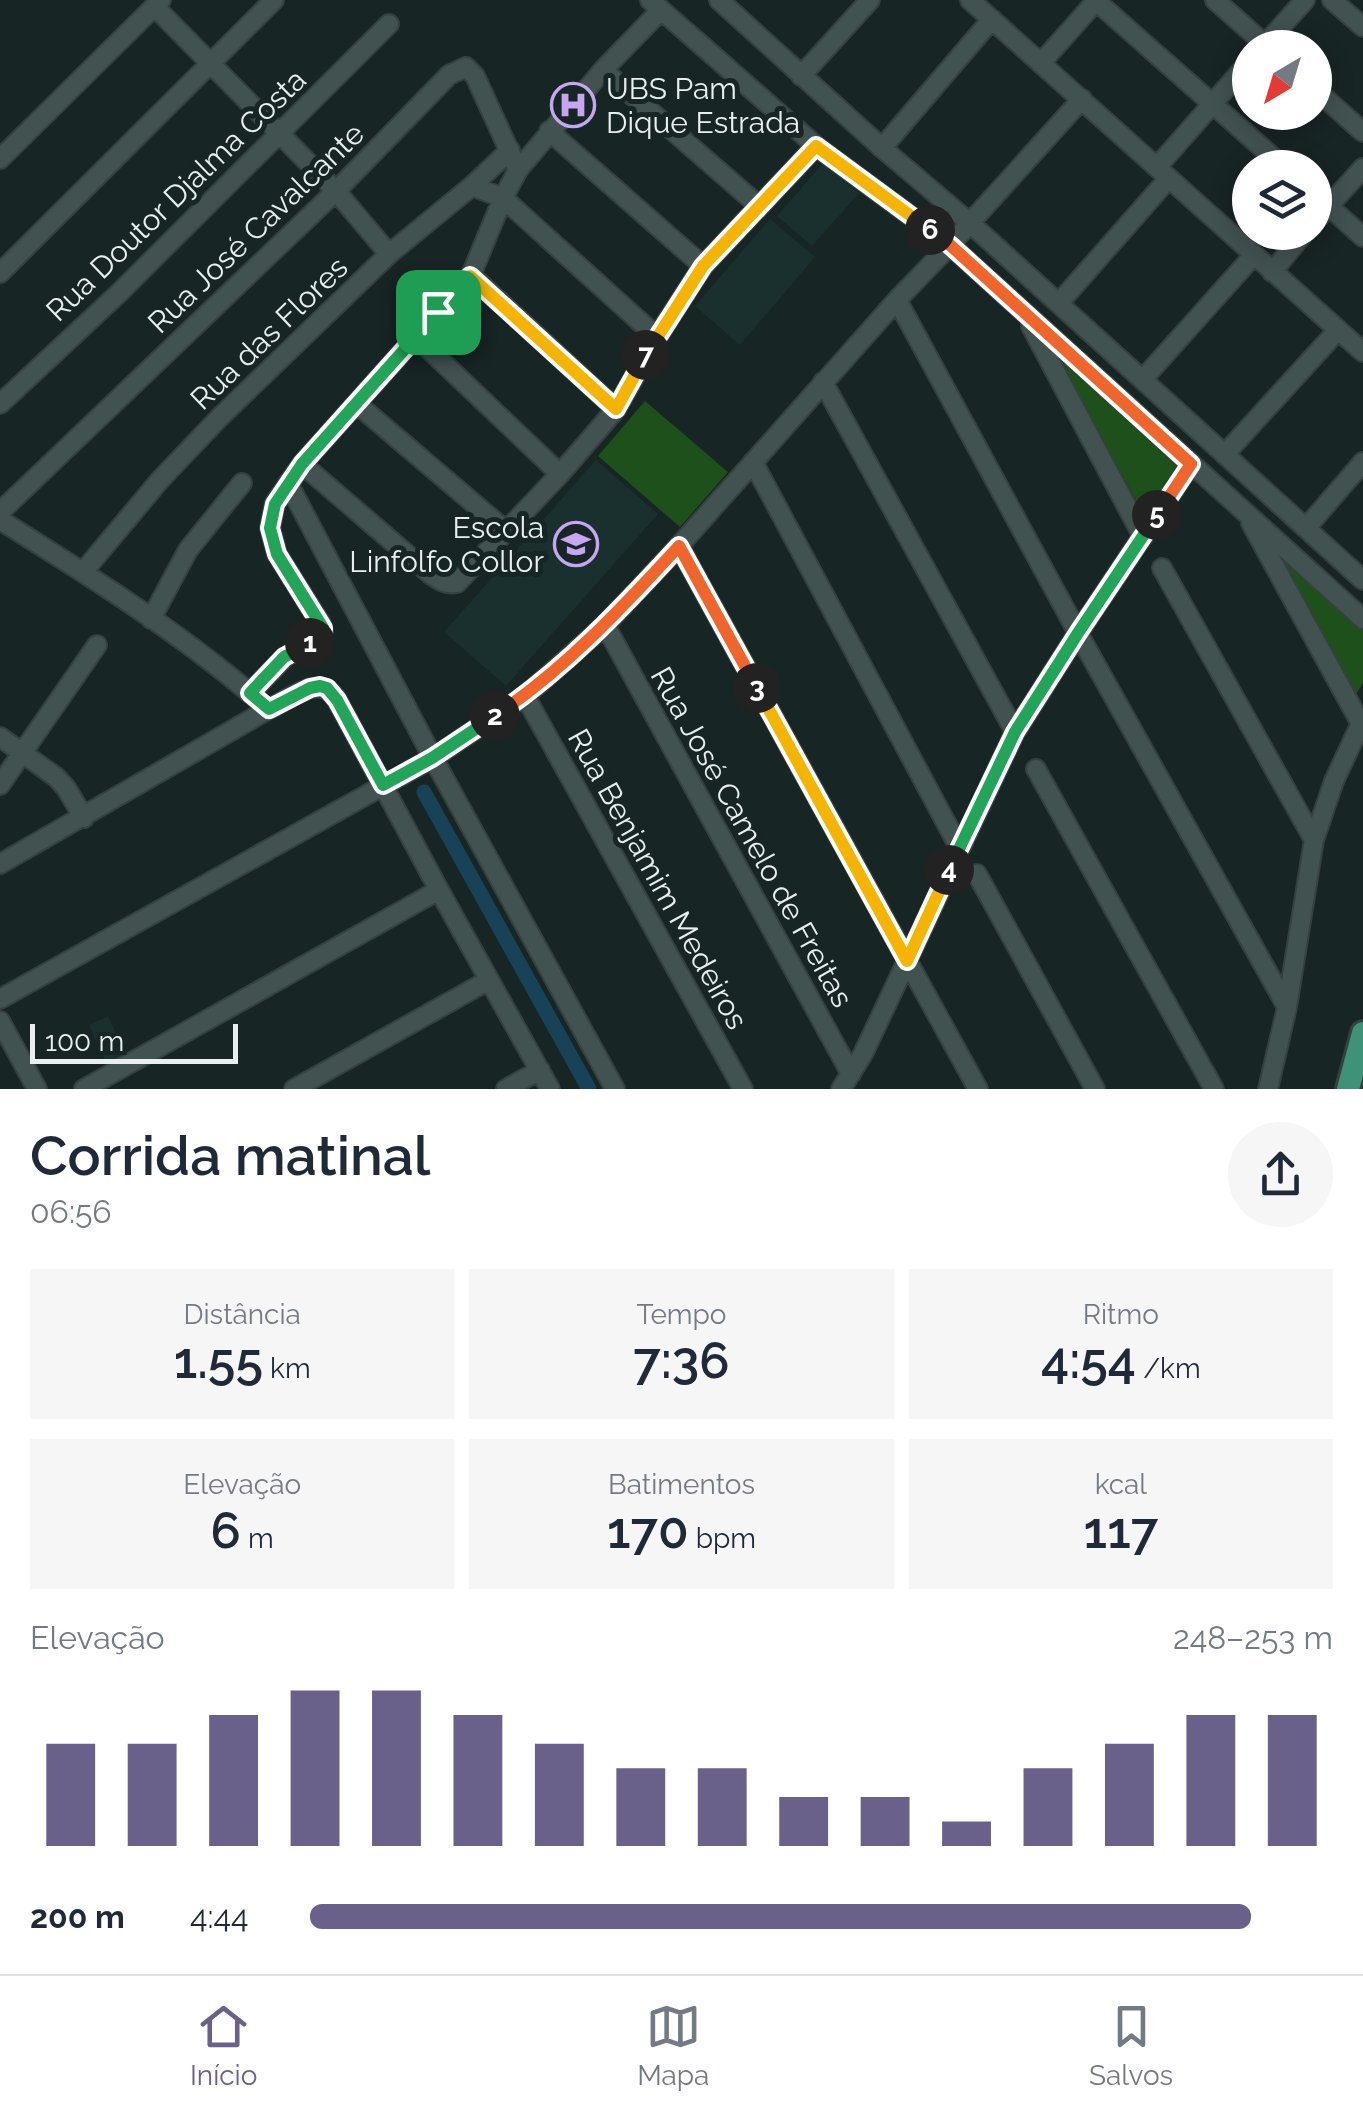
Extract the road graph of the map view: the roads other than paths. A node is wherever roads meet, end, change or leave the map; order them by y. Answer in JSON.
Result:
{"nodes":[{"id":1,"x":274,"y":0,"type":"edge"},
{"id":2,"x":870,"y":0,"type":"edge"},
{"id":3,"x":970,"y":0,"type":"edge"},
{"id":4,"x":1096,"y":0,"type":"edge"},
{"id":5,"x":1215,"y":0,"type":"edge"},
{"id":6,"x":1305,"y":0,"type":"edge"},
{"id":7,"x":1332,"y":0,"type":"edge"},
{"id":8,"x":726,"y":2,"type":"edge"},
{"id":9,"x":158,"y":3,"type":"edge"},
{"id":10,"x":655,"y":5,"type":"edge"},
{"id":11,"x":992,"y":20,"type":"junction"},
{"id":12,"x":389,"y":24,"type":"dead end"},
{"id":13,"x":1363,"y":27,"type":"edge"},
{"id":14,"x":1248,"y":30,"type":"edge"},
{"id":15,"x":1279,"y":30,"type":"edge"},
{"id":16,"x":1042,"y":63,"type":"junction"},
{"id":17,"x":212,"y":64,"type":"junction"},
{"id":18,"x":603,"y":70,"type":"junction"},
{"id":19,"x":802,"y":76,"type":"junction"},
{"id":20,"x":1232,"y":82,"type":"edge"},
{"id":21,"x":1082,"y":98,"type":"junction"},
{"id":22,"x":1213,"y":104,"type":"junction"},
{"id":23,"x":1332,"y":104,"type":"edge"},
{"id":24,"x":549,"y":131,"type":"junction"},
{"id":25,"x":1363,"y":132,"type":"edge"},
{"id":26,"x":280,"y":133,"type":"junction"},
{"id":27,"x":816,"y":146,"type":"junction"},
{"id":28,"x":882,"y":148,"type":"junction"},
{"id":29,"x":510,"y":150,"type":"junction"},
{"id":30,"x":1265,"y":150,"type":"edge"},
{"id":31,"x":0,"y":159,"type":"edge"},
{"id":32,"x":1363,"y":168,"type":"edge"},
{"id":33,"x":518,"y":170,"type":"junction"},
{"id":34,"x":1163,"y":172,"type":"junction"},
{"id":35,"x":472,"y":186,"type":"junction"},
{"id":36,"x":1332,"y":191,"type":"edge"},
{"id":37,"x":336,"y":192,"type":"junction"},
{"id":38,"x":503,"y":198,"type":"junction"},
{"id":39,"x":759,"y":206,"type":"junction"},
{"id":40,"x":1332,"y":208,"type":"edge"},
{"id":41,"x":970,"y":222,"type":"junction"},
{"id":42,"x":1363,"y":237,"type":"edge"},
{"id":43,"x":950,"y":245,"type":"junction"},
{"id":44,"x":1290,"y":250,"type":"edge"},
{"id":45,"x":389,"y":254,"type":"junction"},
{"id":46,"x":1254,"y":255,"type":"junction"},
{"id":47,"x":703,"y":266,"type":"junction"},
{"id":48,"x":1272,"y":272,"type":"junction"},
{"id":49,"x":0,"y":273,"type":"edge"},
{"id":50,"x":470,"y":276,"type":"junction"},
{"id":51,"x":897,"y":300,"type":"junction"},
{"id":52,"x":1059,"y":303,"type":"junction"},
{"id":53,"x":1023,"y":312,"type":"junction"},
{"id":54,"x":1338,"y":330,"type":"junction"},
{"id":55,"x":416,"y":337,"type":"junction"},
{"id":56,"x":657,"y":337,"type":"junction"},
{"id":57,"x":1363,"y":352,"type":"edge"},
{"id":58,"x":1143,"y":379,"type":"junction"},
{"id":59,"x":824,"y":382,"type":"junction"},
{"id":60,"x":0,"y":404,"type":"edge"},
{"id":61,"x":357,"y":404,"type":"junction"},
{"id":62,"x":616,"y":409,"type":"junction"},
{"id":63,"x":1225,"y":454,"type":"junction"},
{"id":64,"x":753,"y":462,"type":"junction"},
{"id":65,"x":1363,"y":462,"type":"edge"},
{"id":66,"x":302,"y":464,"type":"junction"},
{"id":67,"x":1191,"y":464,"type":"junction"},
{"id":68,"x":560,"y":474,"type":"junction"},
{"id":69,"x":242,"y":483,"type":"dead end"},
{"id":70,"x":288,"y":483,"type":"junction"},
{"id":71,"x":0,"y":512,"type":"edge"},
{"id":72,"x":1245,"y":512,"type":"junction"},
{"id":73,"x":0,"y":520,"type":"edge"},
{"id":74,"x":1306,"y":528,"type":"junction"},
{"id":75,"x":505,"y":530,"type":"junction"},
{"id":76,"x":1143,"y":537,"type":"junction"},
{"id":77,"x":679,"y":546,"type":"junction"},
{"id":78,"x":1162,"y":568,"type":"dead end"},
{"id":79,"x":83,"y":572,"type":"junction"},
{"id":80,"x":1363,"y":580,"type":"edge"},
{"id":81,"x":151,"y":618,"type":"junction"},
{"id":82,"x":1363,"y":619,"type":"edge"},
{"id":83,"x":605,"y":626,"type":"junction"},
{"id":84,"x":1078,"y":633,"type":"junction"},
{"id":85,"x":97,"y":646,"type":"dead end"},
{"id":86,"x":250,"y":693,"type":"junction"},
{"id":87,"x":525,"y":696,"type":"junction"},
{"id":88,"x":269,"y":709,"type":"junction"},
{"id":89,"x":1362,"y":722,"type":"edge"},
{"id":90,"x":1015,"y":732,"type":"junction"},
{"id":91,"x":0,"y":737,"type":"edge"},
{"id":92,"x":22,"y":752,"type":"junction"},
{"id":93,"x":430,"y":759,"type":"junction"},
{"id":94,"x":1036,"y":769,"type":"dead end"},
{"id":95,"x":390,"y":781,"type":"junction"},
{"id":96,"x":0,"y":785,"type":"edge"},
{"id":97,"x":84,"y":818,"type":"junction"},
{"id":98,"x":1314,"y":840,"type":"junction"},
{"id":99,"x":960,"y":846,"type":"junction"},
{"id":100,"x":0,"y":864,"type":"edge"},
{"id":101,"x":977,"y":874,"type":"dead end"},
{"id":102,"x":438,"y":890,"type":"junction"},
{"id":103,"x":907,"y":961,"type":"junction"},
{"id":104,"x":489,"y":980,"type":"junction"},
{"id":105,"x":0,"y":999,"type":"edge"},
{"id":106,"x":1287,"y":1007,"type":"junction"},
{"id":107,"x":0,"y":1021,"type":"edge"},
{"id":108,"x":1363,"y":1034,"type":"edge"},
{"id":109,"x":540,"y":1070,"type":"junction"},
{"id":110,"x":846,"y":1082,"type":"edge"},
{"id":111,"x":37,"y":1089,"type":"edge"},
{"id":112,"x":84,"y":1089,"type":"edge"},
{"id":113,"x":294,"y":1089,"type":"edge"},
{"id":114,"x":506,"y":1089,"type":"edge"},
{"id":115,"x":550,"y":1089,"type":"edge"},
{"id":116,"x":615,"y":1089,"type":"edge"},
{"id":117,"x":742,"y":1089,"type":"edge"},
{"id":118,"x":978,"y":1089,"type":"edge"},
{"id":119,"x":1094,"y":1089,"type":"edge"},
{"id":120,"x":1214,"y":1089,"type":"edge"},
{"id":121,"x":1268,"y":1089,"type":"edge"},
{"id":122,"x":1348,"y":1089,"type":"edge"}],
"edges":[{"from":1,"to":17,"type":"street"},
{"from":2,"to":19,"type":"street"},
{"from":3,"to":11,"type":"street"},
{"from":4,"to":16,"type":"street"},
{"from":4,"to":22,"type":"street"},
{"from":5,"to":14,"type":"street"},
{"from":6,"to":15,"type":"street"},
{"from":7,"to":13,"type":"street"},
{"from":8,"to":19,"type":"street"},
{"from":9,"to":17,"type":"street"},
{"from":9,"to":31,"type":"street"},
{"from":10,"to":18,"type":"street"},
{"from":10,"to":27,"type":"street"},
{"from":11,"to":16,"type":"street"},
{"from":11,"to":28,"type":"street"},
{"from":12,"to":26,"type":"street","name":"Rua Doutor Djalma Costa"},
{"from":16,"to":21,"type":"street"},
{"from":17,"to":26,"type":"street"},
{"from":17,"to":49,"type":"street"},
{"from":18,"to":24,"type":"street"},
{"from":18,"to":39,"type":"street"},
{"from":19,"to":28,"type":"street"},
{"from":20,"to":22,"type":"street"},
{"from":21,"to":34,"type":"street"},
{"from":21,"to":41,"type":"street"},
{"from":22,"to":30,"type":"street"},
{"from":22,"to":34,"type":"street"},
{"from":23,"to":25,"type":"street"},
{"from":24,"to":33,"type":"street"},
{"from":24,"to":47,"type":"street"},
{"from":26,"to":37,"type":"street"},
{"from":26,"to":60,"type":"street","name":"Rua Doutor Djalma Costa"},
{"from":27,"to":39,"type":"street"},
{"from":27,"to":43,"type":"street"},
{"from":28,"to":41,"type":"street"},
{"from":29,"to":33,"type":"street","name":"Rua José Cavalcante"},
{"from":29,"to":35,"type":"street","name":"Rua das Flores"},
{"from":29,"to":37,"type":"street","name":"Rua José Cavalcante"},
{"from":32,"to":36,"type":"street"},
{"from":33,"to":38,"type":"street"},
{"from":34,"to":46,"type":"street"},
{"from":34,"to":52,"type":"street"},
{"from":35,"to":38,"type":"street"},
{"from":35,"to":45,"type":"street","name":"Rua das Flores"},
{"from":37,"to":45,"type":"street"},
{"from":37,"to":71,"type":"street","name":"Rua José Cavalcante"},
{"from":38,"to":50,"type":"street"},
{"from":38,"to":56,"type":"street"},
{"from":39,"to":47,"type":"street"},
{"from":40,"to":42,"type":"street"},
{"from":41,"to":43,"type":"street"},
{"from":41,"to":52,"type":"street"},
{"from":43,"to":51,"type":"street"},
{"from":43,"to":53,"type":"street"},
{"from":44,"to":48,"type":"street"},
{"from":45,"to":79,"type":"street","name":"Rua das Flores"},
{"from":46,"to":48,"type":"street"},
{"from":46,"to":58,"type":"street"},
{"from":47,"to":56,"type":"street"},
{"from":48,"to":54,"type":"street"},
{"from":50,"to":55,"type":"street"},
{"from":50,"to":62,"type":"street"},
{"from":51,"to":59,"type":"street"},
{"from":51,"to":84,"type":"street"},
{"from":52,"to":58,"type":"street"},
{"from":53,"to":67,"type":"street"},
{"from":53,"to":76,"type":"street"},
{"from":54,"to":57,"type":"street"},
{"from":54,"to":63,"type":"street"},
{"from":55,"to":61,"type":"street"},
{"from":55,"to":68,"type":"street"},
{"from":56,"to":62,"type":"street"},
{"from":58,"to":63,"type":"street"},
{"from":59,"to":64,"type":"street"},
{"from":59,"to":90,"type":"street"},
{"from":61,"to":66,"type":"street"},
{"from":61,"to":75,"type":"street"},
{"from":62,"to":68,"type":"street"},
{"from":63,"to":74,"type":"street"},
{"from":64,"to":77,"type":"street"},
{"from":64,"to":99,"type":"street"},
{"from":65,"to":74,"type":"street"},
{"from":66,"to":70,"type":"street"},
{"from":66,"to":75,"type":"street"},
{"from":67,"to":72,"type":"street"},
{"from":67,"to":76,"type":"street"},
{"from":68,"to":75,"type":"street"},
{"from":69,"to":81,"type":"street"},
{"from":70,"to":86,"type":"street"},
{"from":70,"to":93,"type":"street"},
{"from":72,"to":82,"type":"street"},
{"from":72,"to":89,"type":"street"},
{"from":73,"to":79,"type":"street"},
{"from":74,"to":80,"type":"street"},
{"from":76,"to":84,"type":"street"},
{"from":77,"to":83,"type":"street"},
{"from":77,"to":103,"type":"street"},
{"from":78,"to":98,"type":"street"},
{"from":79,"to":81,"type":"street"},
{"from":81,"to":86,"type":"street"},
{"from":83,"to":87,"type":"street"},
{"from":83,"to":110,"type":"street","name":"Rua José Camelo de Freitas"},
{"from":84,"to":90,"type":"street"},
{"from":84,"to":106,"type":"street"},
{"from":85,"to":92,"type":"street"},
{"from":86,"to":88,"type":"street"},
{"from":87,"to":93,"type":"street"},
{"from":87,"to":117,"type":"street","name":"Rua Benjamim Medeiros"},
{"from":88,"to":95,"type":"street"},
{"from":88,"to":97,"type":"street"},
{"from":89,"to":98,"type":"street"},
{"from":90,"to":99,"type":"street"},
{"from":91,"to":92,"type":"street"},
{"from":92,"to":96,"type":"street"},
{"from":92,"to":97,"type":"street"},
{"from":93,"to":95,"type":"street"},
{"from":93,"to":116,"type":"street"},
{"from":94,"to":120,"type":"street"},
{"from":95,"to":102,"type":"street"},
{"from":95,"to":105,"type":"street"},
{"from":97,"to":100,"type":"street"},
{"from":98,"to":106,"type":"street"},
{"from":99,"to":103,"type":"street"},
{"from":101,"to":119,"type":"street"},
{"from":102,"to":104,"type":"street"},
{"from":102,"to":112,"type":"street"},
{"from":103,"to":110,"type":"street"},
{"from":103,"to":118,"type":"street"},
{"from":104,"to":109,"type":"street"},
{"from":104,"to":113,"type":"street"},
{"from":106,"to":121,"type":"street"},
{"from":107,"to":111,"type":"street"},
{"from":108,"to":122,"type":"main road"},
{"from":109,"to":114,"type":"street"},
{"from":109,"to":115,"type":"street"}]}
